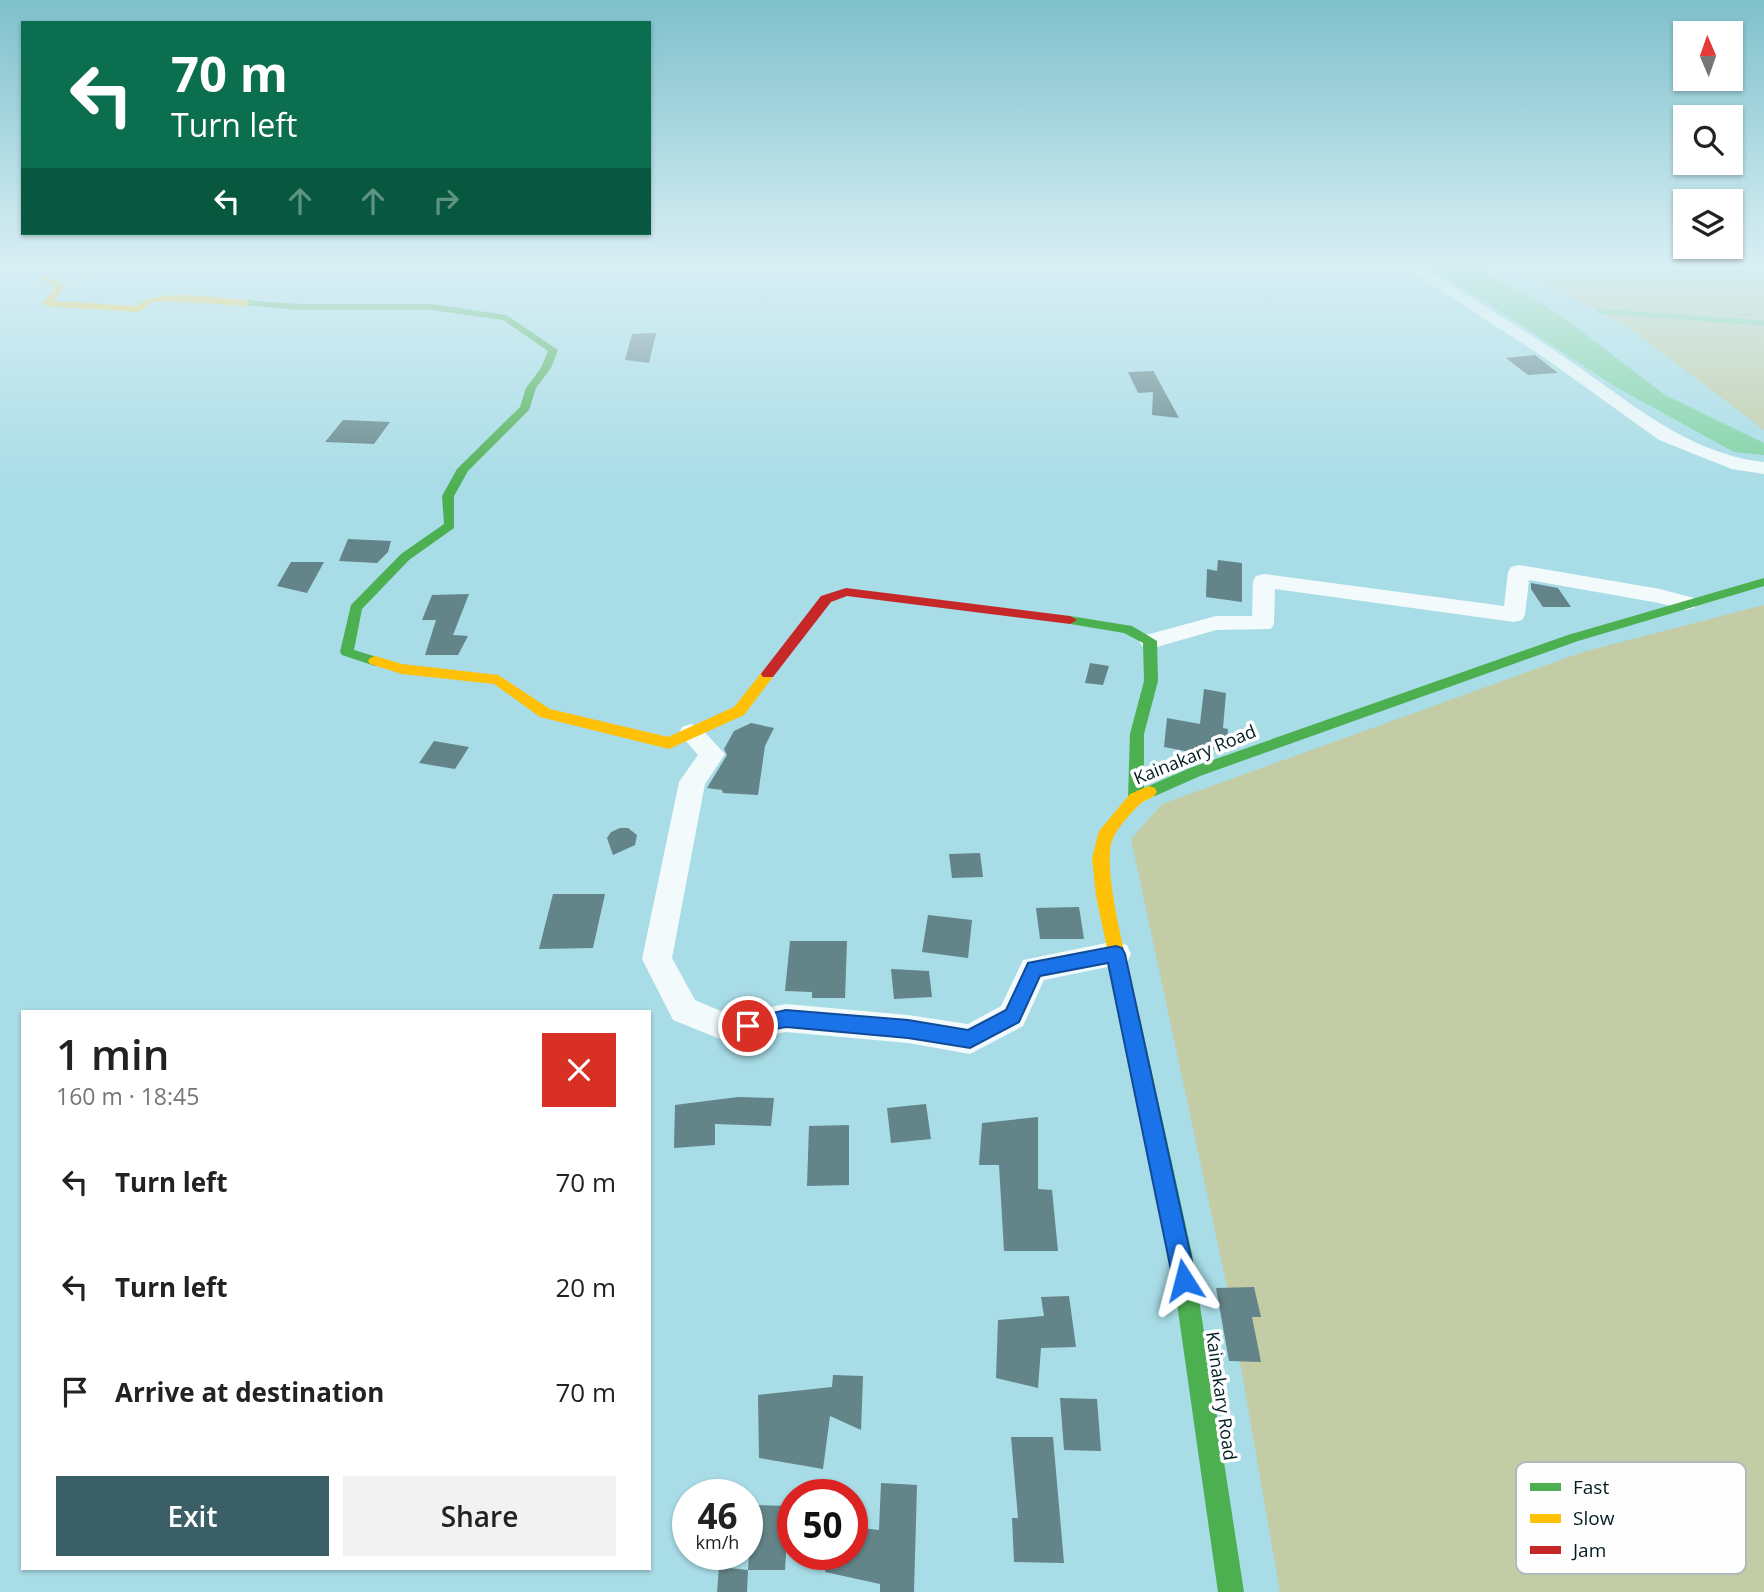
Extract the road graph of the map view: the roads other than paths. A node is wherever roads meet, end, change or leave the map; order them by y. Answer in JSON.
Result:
{"nodes":[{"id":1,"x":536,"y":340,"type":"edge"},
{"id":2,"x":1528,"y":340,"type":"edge"},
{"id":3,"x":1764,"y":468,"type":"edge"},
{"id":4,"x":1764,"y":582,"type":"edge"},
{"id":5,"x":1686,"y":603,"type":"junction"},
{"id":6,"x":1150,"y":641,"type":"junction"},
{"id":7,"x":691,"y":733,"type":"junction"},
{"id":8,"x":1136,"y":798,"type":"junction"},
{"id":9,"x":1116,"y":954,"type":"junction"},
{"id":10,"x":1231,"y":1592,"type":"edge"}],
"edges":[{"from":1,"to":7,"type":"street"},
{"from":2,"to":3,"type":"street"},
{"from":4,"to":5,"type":"street","name":"Kainakary Road"},
{"from":5,"to":6,"type":"street"},
{"from":5,"to":8,"type":"street","name":"Kainakary Road"},
{"from":6,"to":7,"type":"street"},
{"from":6,"to":8,"type":"street"},
{"from":7,"to":9,"type":"street"},
{"from":8,"to":9,"type":"street","name":"Kainakary Road"},
{"from":9,"to":10,"type":"street","name":"Kainakary Road"}]}
